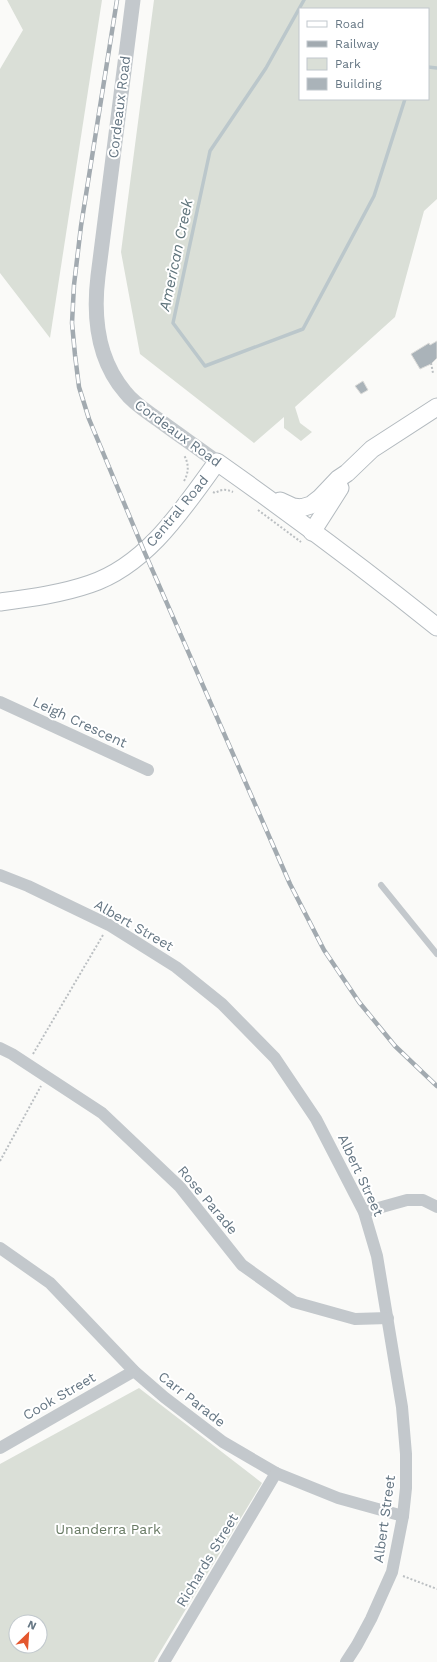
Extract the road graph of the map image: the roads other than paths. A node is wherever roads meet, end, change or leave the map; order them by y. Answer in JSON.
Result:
{"nodes":[{"id":1,"x":134,"y":0,"type":"edge"},
{"id":2,"x":437,"y":407,"type":"edge"},
{"id":3,"x":217,"y":462,"type":"junction"},
{"id":4,"x":347,"y":473,"type":"junction"},
{"id":5,"x":246,"y":483,"type":"junction"},
{"id":6,"x":312,"y":532,"type":"junction"},
{"id":7,"x":0,"y":602,"type":"edge"},
{"id":8,"x":437,"y":627,"type":"edge"},
{"id":9,"x":0,"y":702,"type":"edge"},
{"id":10,"x":148,"y":770,"type":"dead end"},
{"id":11,"x":0,"y":875,"type":"edge"},
{"id":12,"x":380,"y":885,"type":"dead end"},
{"id":13,"x":437,"y":954,"type":"edge"},
{"id":14,"x":0,"y":1048,"type":"edge"},
{"id":15,"x":437,"y":1207,"type":"edge"},
{"id":16,"x":364,"y":1212,"type":"junction"},
{"id":17,"x":0,"y":1248,"type":"edge"},
{"id":18,"x":388,"y":1318,"type":"junction"},
{"id":19,"x":134,"y":1371,"type":"junction"},
{"id":20,"x":0,"y":1448,"type":"edge"},
{"id":21,"x":276,"y":1473,"type":"junction"},
{"id":22,"x":403,"y":1516,"type":"junction"},
{"id":23,"x":164,"y":1662,"type":"edge"},
{"id":24,"x":346,"y":1662,"type":"edge"}],
"edges":[{"from":1,"to":3,"type":"street","name":"Cordeaux Road"},
{"from":2,"to":4,"type":"main road"},
{"from":3,"to":5,"type":"main road","name":"Cordeaux Road"},
{"from":3,"to":7,"type":"main road","name":"Central Road"},
{"from":4,"to":5,"type":"main road"},
{"from":4,"to":6,"type":"main road"},
{"from":5,"to":6,"type":"main road","name":"Cordeaux Road"},
{"from":6,"to":8,"type":"main road","name":"Cordeaux Road"},
{"from":9,"to":10,"type":"street","name":"Leigh Crescent"},
{"from":11,"to":16,"type":"street","name":"Albert Street"},
{"from":12,"to":13,"type":"lane"},
{"from":14,"to":18,"type":"street","name":"Rose Parade"},
{"from":15,"to":16,"type":"street"},
{"from":16,"to":18,"type":"street","name":"Albert Street"},
{"from":17,"to":19,"type":"street","name":"Carr Parade"},
{"from":18,"to":22,"type":"street","name":"Albert Street"},
{"from":19,"to":20,"type":"street","name":"Cook Street"},
{"from":19,"to":21,"type":"street","name":"Carr Parade"},
{"from":21,"to":22,"type":"street","name":"Carr Parade"},
{"from":21,"to":23,"type":"street","name":"Richards Street"},
{"from":22,"to":24,"type":"street","name":"Albert Street"}]}
